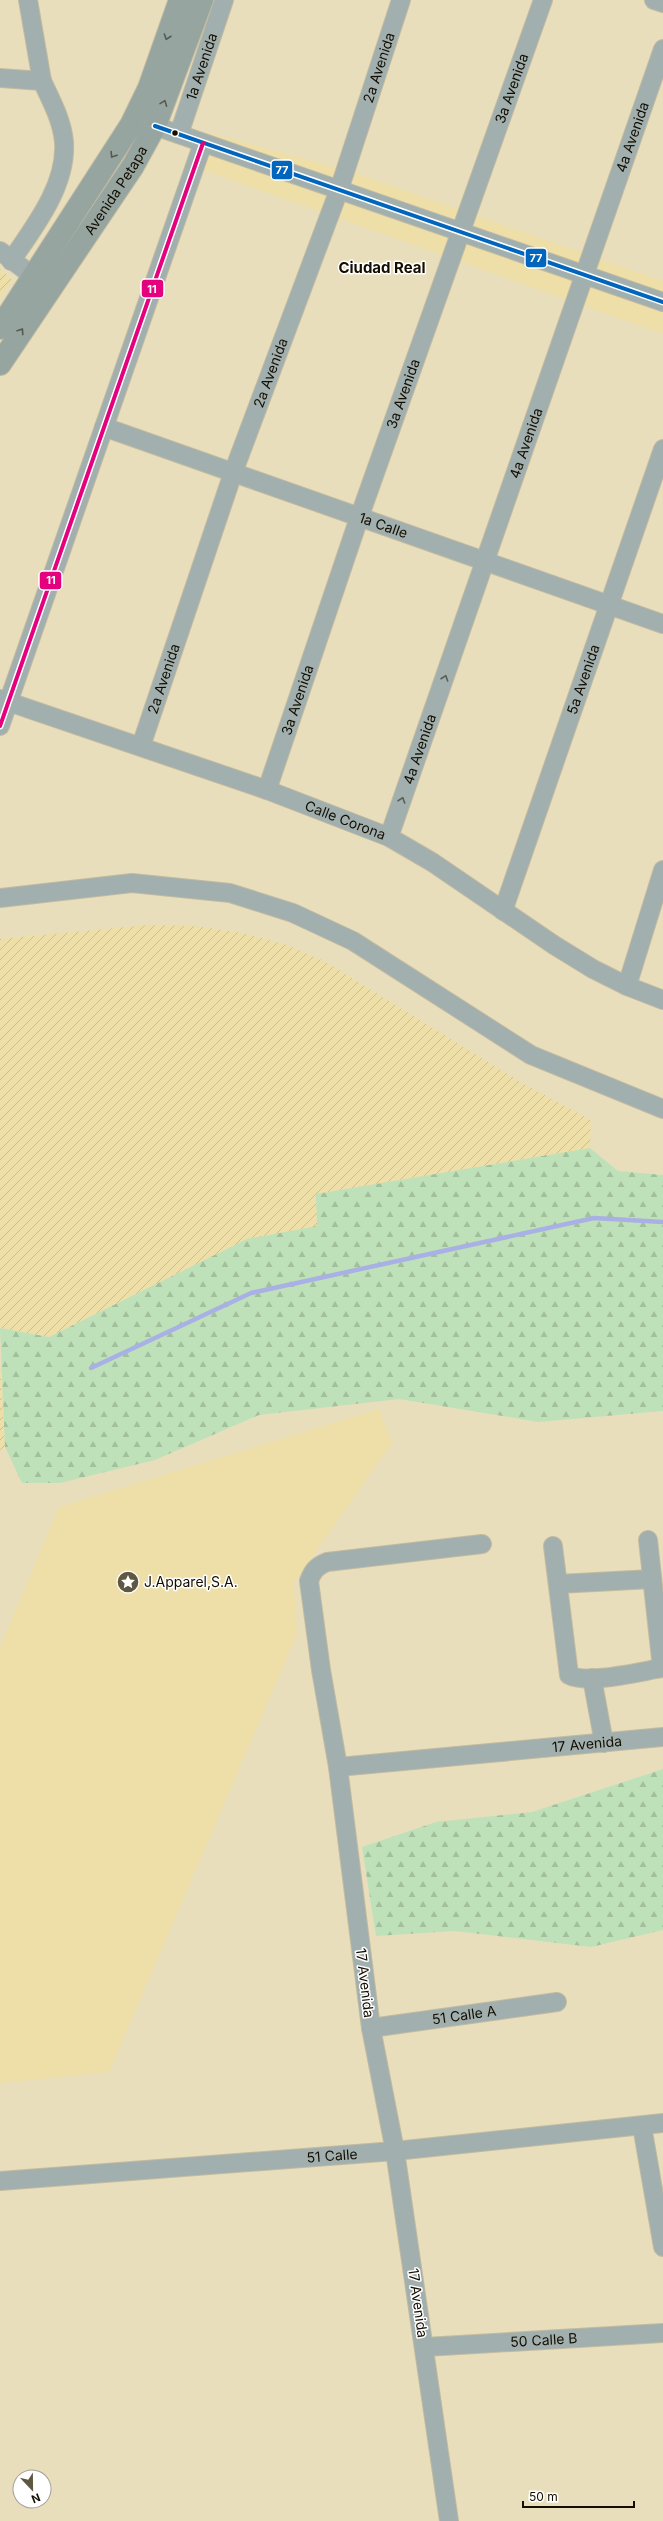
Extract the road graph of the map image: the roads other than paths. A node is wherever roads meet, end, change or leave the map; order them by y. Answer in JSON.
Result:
{"nodes":[{"id":1,"x":28,"y":0,"type":"edge"},
{"id":2,"x":180,"y":0,"type":"edge"},
{"id":3,"x":202,"y":0,"type":"edge"},
{"id":4,"x":224,"y":0,"type":"edge"},
{"id":5,"x":401,"y":0,"type":"edge"},
{"id":6,"x":543,"y":0,"type":"edge"},
{"id":7,"x":654,"y":0,"type":"edge"},
{"id":8,"x":663,"y":4,"type":"edge"},
{"id":9,"x":663,"y":49,"type":"edge"},
{"id":10,"x":0,"y":78,"type":"edge"},
{"id":11,"x":42,"y":81,"type":"junction"},
{"id":12,"x":155,"y":126,"type":"junction"},
{"id":13,"x":179,"y":134,"type":"junction"},
{"id":14,"x":203,"y":143,"type":"junction"},
{"id":15,"x":339,"y":190,"type":"junction"},
{"id":16,"x":460,"y":232,"type":"junction"},
{"id":17,"x":6,"y":256,"type":"edge"},
{"id":18,"x":586,"y":275,"type":"junction"},
{"id":19,"x":33,"y":276,"type":"junction"},
{"id":20,"x":663,"y":302,"type":"edge"},
{"id":21,"x":0,"y":328,"type":"edge"},
{"id":22,"x":0,"y":364,"type":"edge"},
{"id":23,"x":104,"y":427,"type":"junction"},
{"id":24,"x":663,"y":449,"type":"edge"},
{"id":25,"x":233,"y":473,"type":"junction"},
{"id":26,"x":359,"y":518,"type":"junction"},
{"id":27,"x":486,"y":562,"type":"junction"},
{"id":28,"x":609,"y":604,"type":"junction"},
{"id":29,"x":663,"y":624,"type":"edge"},
{"id":30,"x":4,"y":700,"type":"edge"},
{"id":31,"x":0,"y":726,"type":"edge"},
{"id":32,"x":141,"y":746,"type":"junction"},
{"id":33,"x":267,"y":790,"type":"junction"},
{"id":34,"x":389,"y":837,"type":"junction"},
{"id":35,"x":663,"y":870,"type":"edge"},
{"id":36,"x":0,"y":898,"type":"edge"},
{"id":37,"x":503,"y":910,"type":"junction"},
{"id":38,"x":627,"y":986,"type":"junction"},
{"id":39,"x":663,"y":1000,"type":"edge"},
{"id":40,"x":663,"y":1109,"type":"edge"},
{"id":41,"x":648,"y":1540,"type":"dead end"},
{"id":42,"x":482,"y":1544,"type":"dead end"},
{"id":43,"x":553,"y":1546,"type":"dead end"},
{"id":44,"x":652,"y":1579,"type":"junction"},
{"id":45,"x":558,"y":1584,"type":"junction"},
{"id":46,"x":662,"y":1668,"type":"edge"},
{"id":47,"x":592,"y":1678,"type":"junction"},
{"id":48,"x":663,"y":1737,"type":"edge"},
{"id":49,"x":604,"y":1743,"type":"junction"},
{"id":50,"x":338,"y":1767,"type":"junction"},
{"id":51,"x":557,"y":2002,"type":"dead end"},
{"id":52,"x":371,"y":2028,"type":"junction"},
{"id":53,"x":663,"y":2123,"type":"edge"},
{"id":54,"x":642,"y":2126,"type":"junction"},
{"id":55,"x":395,"y":2151,"type":"junction"},
{"id":56,"x":0,"y":2181,"type":"edge"},
{"id":57,"x":663,"y":2247,"type":"edge"},
{"id":58,"x":663,"y":2333,"type":"edge"},
{"id":59,"x":425,"y":2347,"type":"junction"},
{"id":60,"x":449,"y":2521,"type":"edge"}],
"edges":[{"from":1,"to":11,"type":"street"},
{"from":2,"to":19,"type":"main road","name":"Avenida Petapa","one_way":true},
{"from":12,"to":3,"type":"main road","name":"Avenida Petapa","one_way":true},
{"from":4,"to":13,"type":"street","name":"1a Avenida"},
{"from":5,"to":15,"type":"street","name":"2a Avenida"},
{"from":6,"to":16,"type":"street","name":"3a Avenida"},
{"from":7,"to":8,"type":"street"},
{"from":9,"to":18,"type":"street","name":"4a Avenida"},
{"from":10,"to":11,"type":"street"},
{"from":11,"to":17,"type":"street"},
{"from":12,"to":13,"type":"street"},
{"from":22,"to":12,"type":"main road","name":"Avenida Petapa","one_way":true},
{"from":13,"to":14,"type":"street"},
{"from":14,"to":15,"type":"street"},
{"from":14,"to":23,"type":"street"},
{"from":15,"to":16,"type":"street"},
{"from":15,"to":25,"type":"street","name":"2a Avenida"},
{"from":16,"to":18,"type":"street"},
{"from":16,"to":26,"type":"street","name":"3a Avenida"},
{"from":17,"to":19,"type":"street"},
{"from":18,"to":20,"type":"street"},
{"from":18,"to":27,"type":"street","name":"4a Avenida"},
{"from":19,"to":21,"type":"main road","name":"Avenida Petapa"},
{"from":23,"to":25,"type":"street","name":"1a Calle"},
{"from":23,"to":30,"type":"street"},
{"from":24,"to":28,"type":"street","name":"5a Avenida"},
{"from":25,"to":26,"type":"street","name":"1a Calle"},
{"from":25,"to":32,"type":"street","name":"2a Avenida"},
{"from":26,"to":27,"type":"street","name":"1a Calle"},
{"from":26,"to":33,"type":"street","name":"3a Avenida"},
{"from":27,"to":28,"type":"street","name":"1a Calle"},
{"from":34,"to":27,"type":"street","name":"4a Avenida","one_way":true},
{"from":28,"to":29,"type":"street","name":"1a Calle"},
{"from":28,"to":37,"type":"street","name":"5a Avenida"},
{"from":30,"to":31,"type":"street"},
{"from":30,"to":32,"type":"street","name":"Calle Corona"},
{"from":32,"to":33,"type":"street","name":"Calle Corona"},
{"from":33,"to":34,"type":"street","name":"Calle Corona"},
{"from":34,"to":37,"type":"street","name":"Calle Corona"},
{"from":35,"to":38,"type":"street"},
{"from":36,"to":40,"type":"street"},
{"from":37,"to":38,"type":"street","name":"Calle Corona"},
{"from":38,"to":39,"type":"street","name":"Calle Corona"},
{"from":41,"to":44,"type":"street"},
{"from":42,"to":50,"type":"street"},
{"from":43,"to":45,"type":"street"},
{"from":44,"to":45,"type":"street"},
{"from":44,"to":46,"type":"street"},
{"from":45,"to":47,"type":"street"},
{"from":46,"to":47,"type":"street"},
{"from":47,"to":49,"type":"street"},
{"from":48,"to":49,"type":"street","name":"17 Avenida"},
{"from":49,"to":50,"type":"street","name":"17 Avenida"},
{"from":50,"to":52,"type":"street","name":"17 Avenida"},
{"from":51,"to":52,"type":"street","name":"51 Calle A"},
{"from":52,"to":55,"type":"street","name":"17 Avenida"},
{"from":53,"to":54,"type":"street","name":"51 Calle"},
{"from":54,"to":55,"type":"street","name":"51 Calle"},
{"from":54,"to":57,"type":"street"},
{"from":55,"to":56,"type":"street","name":"51 Calle"},
{"from":55,"to":59,"type":"street","name":"17 Avenida"},
{"from":58,"to":59,"type":"street","name":"50 Calle B"},
{"from":59,"to":60,"type":"street","name":"17 Avenida"}]}
